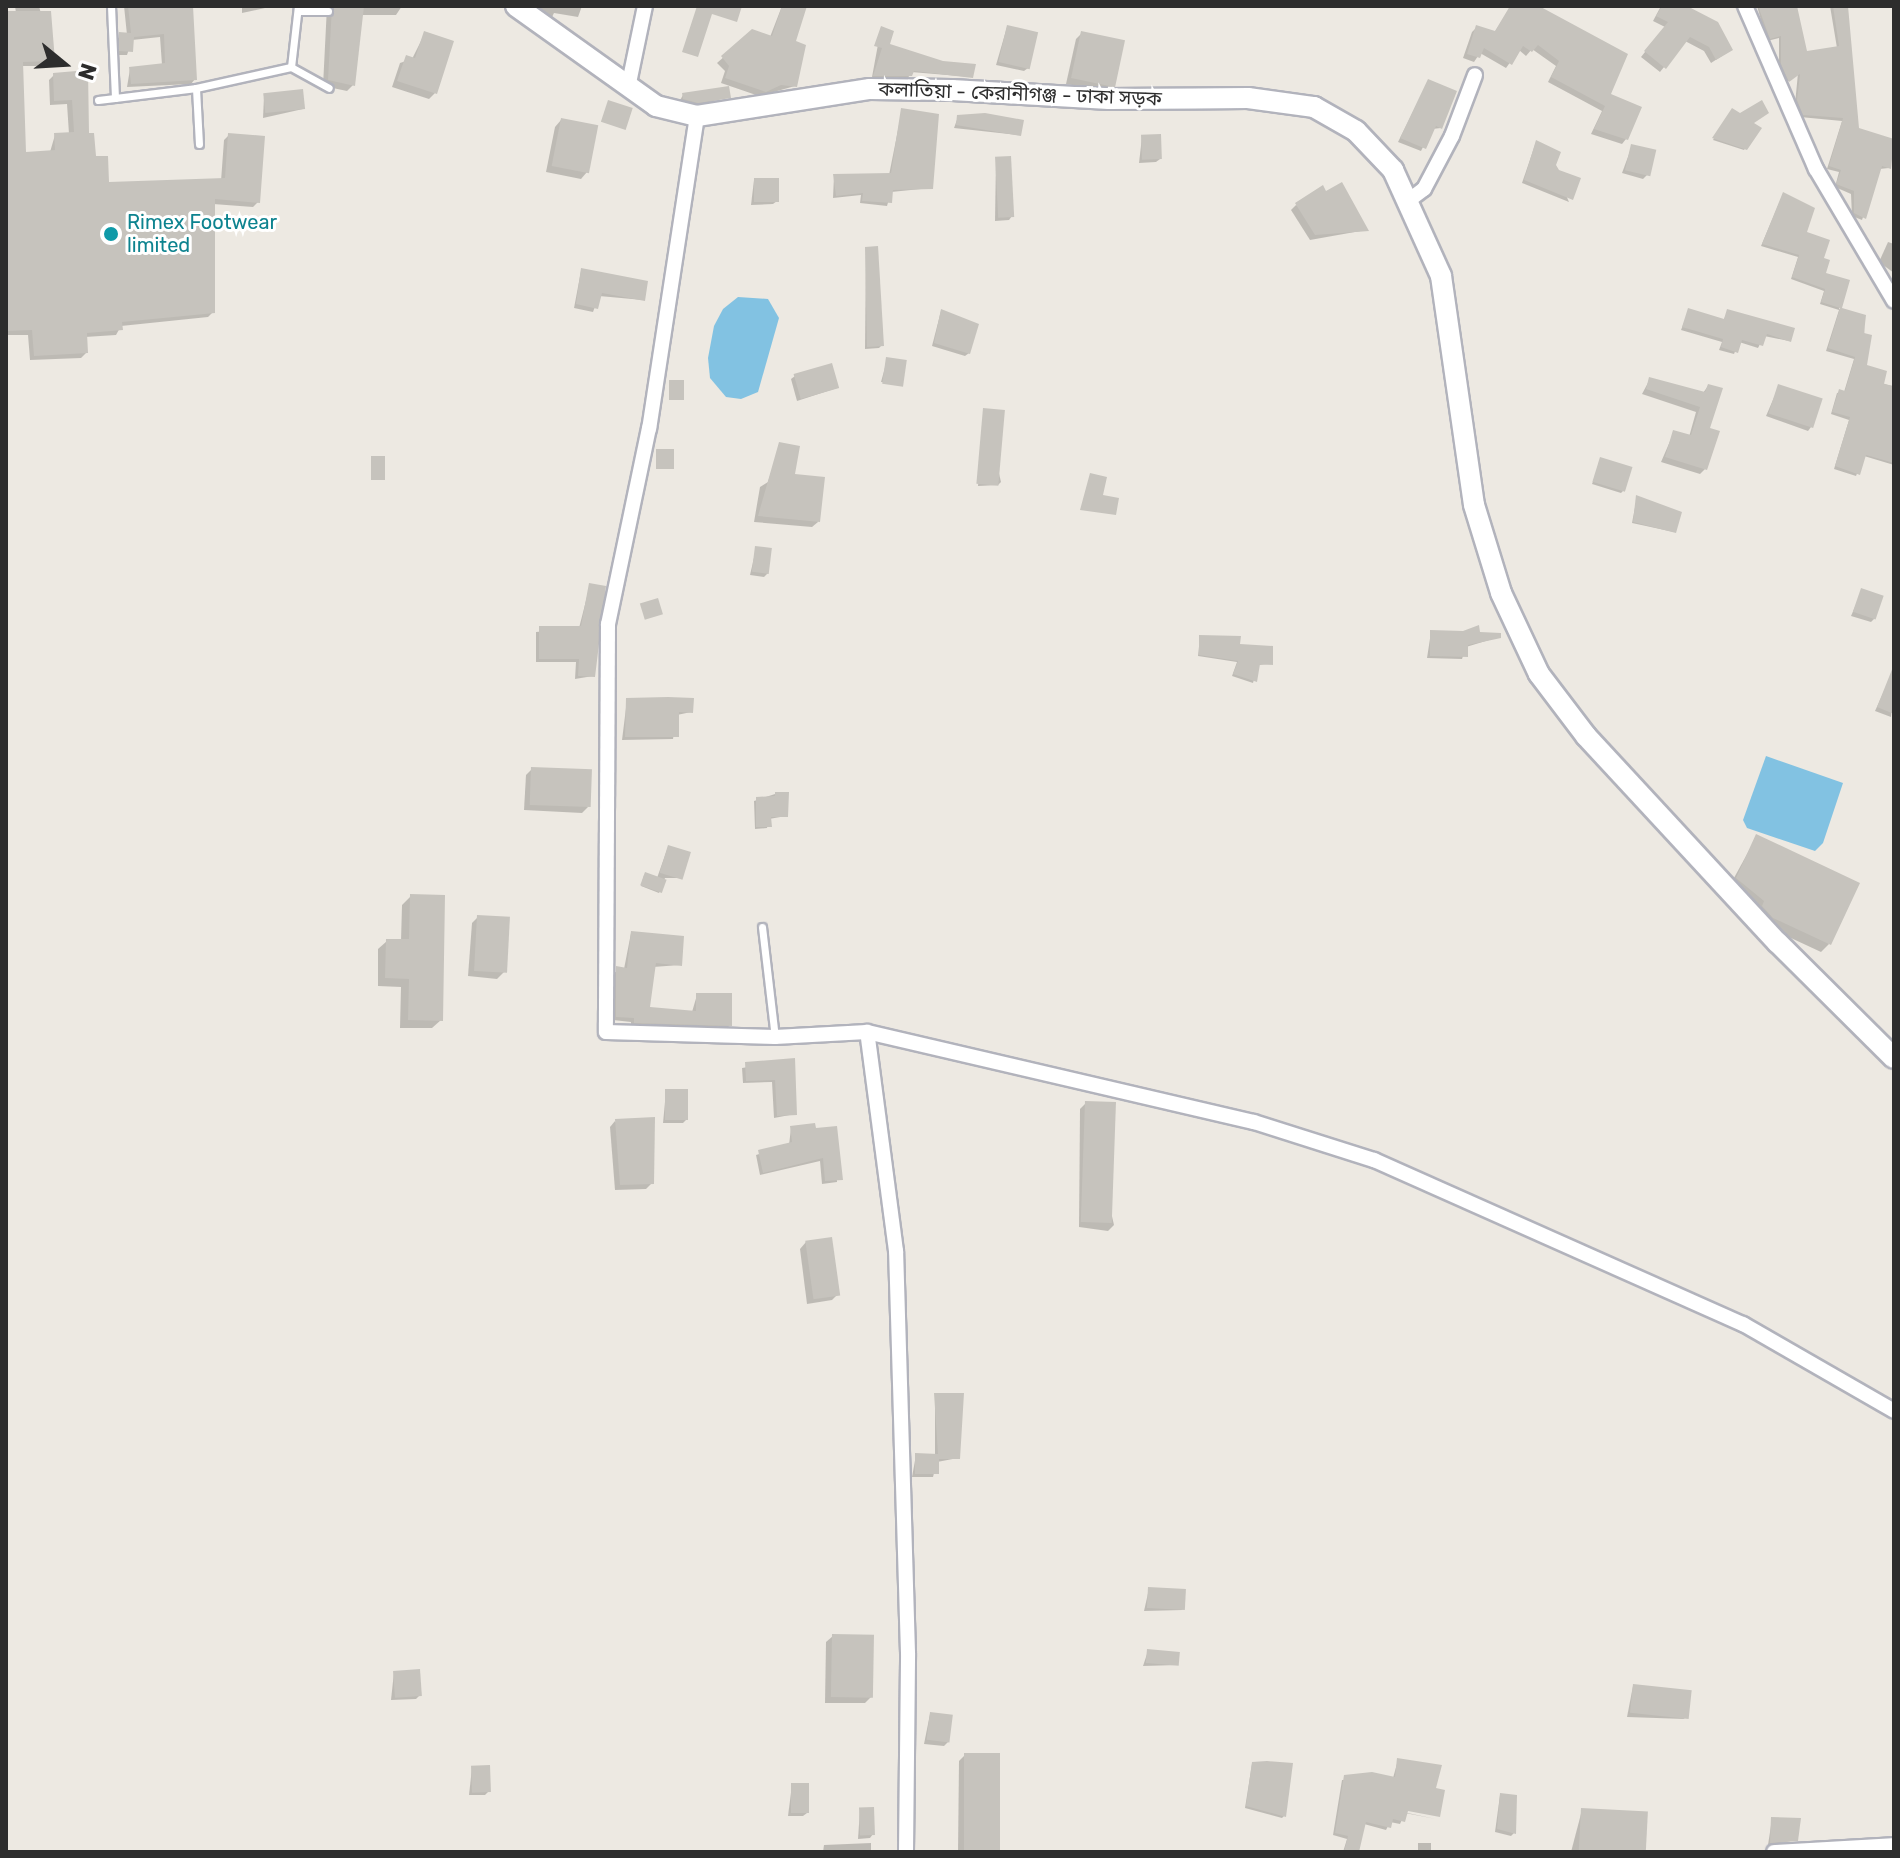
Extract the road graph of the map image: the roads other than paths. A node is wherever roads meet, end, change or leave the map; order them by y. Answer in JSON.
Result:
{"nodes":[{"id":1,"x":111,"y":6,"type":"edge"},
{"id":2,"x":516,"y":6,"type":"edge"},
{"id":3,"x":645,"y":6,"type":"edge"},
{"id":4,"x":1745,"y":6,"type":"edge"},
{"id":5,"x":298,"y":8,"type":"edge"},
{"id":6,"x":328,"y":11,"type":"dead end"},
{"id":7,"x":291,"y":67,"type":"junction"},
{"id":8,"x":1475,"y":75,"type":"dead end"},
{"id":9,"x":196,"y":88,"type":"junction"},
{"id":10,"x":329,"y":88,"type":"dead end"},
{"id":11,"x":628,"y":88,"type":"junction"},
{"id":12,"x":115,"y":98,"type":"junction"},
{"id":13,"x":98,"y":100,"type":"dead end"},
{"id":14,"x":697,"y":116,"type":"junction"},
{"id":15,"x":199,"y":144,"type":"dead end"},
{"id":16,"x":1408,"y":201,"type":"junction"},
{"id":17,"x":1894,"y":301,"type":"edge"},
{"id":18,"x":762,"y":927,"type":"dead end"},
{"id":19,"x":867,"y":1032,"type":"junction"},
{"id":20,"x":775,"y":1037,"type":"junction"},
{"id":21,"x":1894,"y":1058,"type":"edge"},
{"id":22,"x":1894,"y":1411,"type":"edge"},
{"id":23,"x":1894,"y":1845,"type":"edge"},
{"id":24,"x":906,"y":1852,"type":"edge"},
{"id":25,"x":1774,"y":1852,"type":"edge"}],
"edges":[{"from":1,"to":12,"type":"lane"},
{"from":2,"to":11,"type":"main road","name":"কলাতিয়া - কেরানীগঞ্জ - ঢাকা সড়ক"},
{"from":3,"to":11,"type":"street"},
{"from":4,"to":17,"type":"street"},
{"from":5,"to":6,"type":"lane"},
{"from":5,"to":7,"type":"lane"},
{"from":7,"to":9,"type":"lane"},
{"from":7,"to":10,"type":"lane"},
{"from":8,"to":16,"type":"street"},
{"from":9,"to":12,"type":"lane"},
{"from":9,"to":15,"type":"lane"},
{"from":11,"to":14,"type":"main road","name":"কলাতিয়া - কেরানীগঞ্জ - ঢাকা সড়ক"},
{"from":12,"to":13,"type":"lane"},
{"from":14,"to":16,"type":"main road","name":"কলাতিয়া - কেরানীগঞ্জ - ঢাকা সড়ক"},
{"from":14,"to":20,"type":"street"},
{"from":16,"to":21,"type":"main road","name":"কলাতিয়া - কেরানীগঞ্জ - ঢাকা সড়ক"},
{"from":18,"to":20,"type":"lane"},
{"from":19,"to":20,"type":"street"},
{"from":19,"to":22,"type":"street"},
{"from":19,"to":24,"type":"street"},
{"from":23,"to":25,"type":"street"}]}
